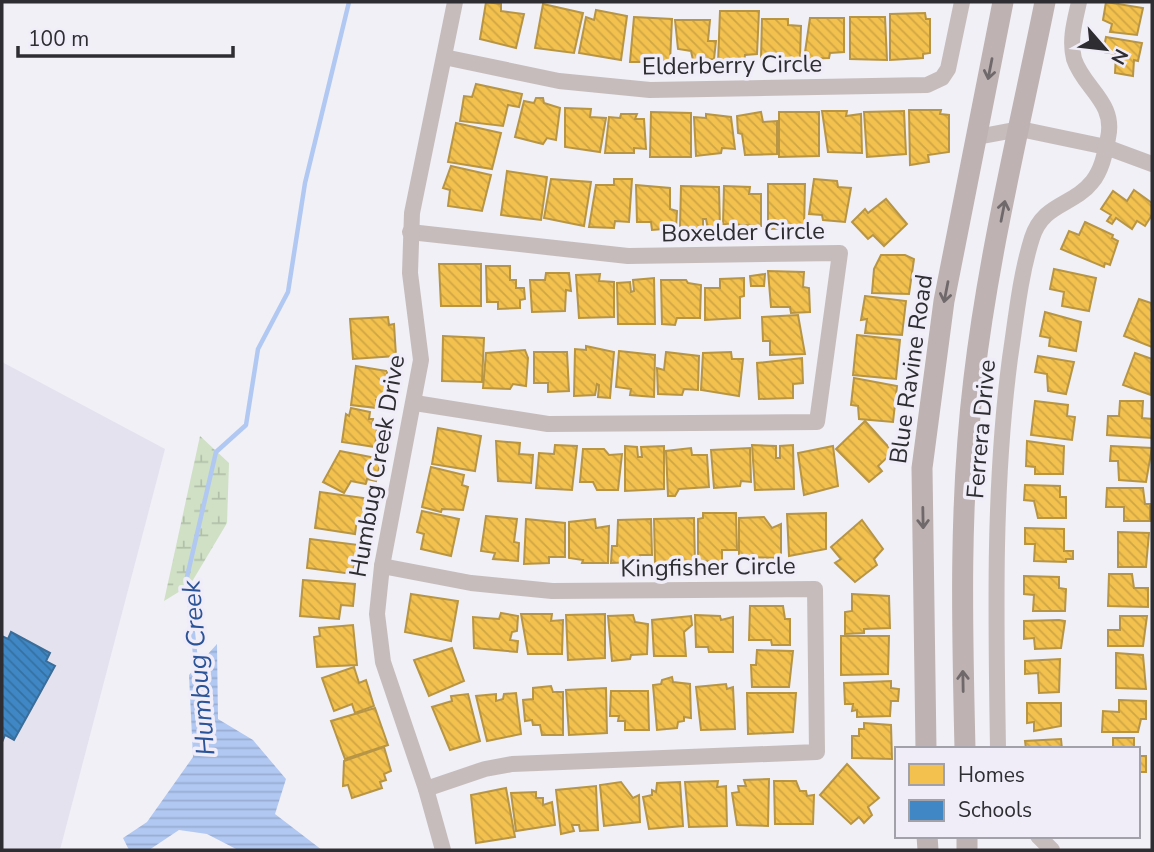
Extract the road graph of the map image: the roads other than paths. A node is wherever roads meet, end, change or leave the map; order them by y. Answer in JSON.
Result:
{"nodes":[{"id":1,"x":455,"y":2,"type":"edge"},
{"id":2,"x":962,"y":2,"type":"edge"},
{"id":3,"x":1003,"y":2,"type":"edge"},
{"id":4,"x":1045,"y":2,"type":"edge"},
{"id":5,"x":1079,"y":2,"type":"edge"},
{"id":6,"x":443,"y":57,"type":"junction"},
{"id":7,"x":1020,"y":129,"type":"junction"},
{"id":8,"x":977,"y":137,"type":"junction"},
{"id":9,"x":1106,"y":147,"type":"junction"},
{"id":10,"x":1152,"y":164,"type":"edge"},
{"id":11,"x":410,"y":232,"type":"junction"},
{"id":12,"x":415,"y":403,"type":"junction"},
{"id":13,"x":382,"y":566,"type":"junction"},
{"id":14,"x":926,"y":747,"type":"edge"},
{"id":15,"x":965,"y":747,"type":"edge"},
{"id":16,"x":998,"y":747,"type":"edge"},
{"id":17,"x":426,"y":789,"type":"junction"},
{"id":18,"x":443,"y":850,"type":"edge"}],
"edges":[{"from":1,"to":6,"type":"street","name":"Humbug Creek Drive"},
{"from":2,"to":6,"type":"street","name":"Elderberry Circle"},
{"from":3,"to":8,"type":"main road","name":"Blue Ravine Road","one_way":true},
{"from":4,"to":7,"type":"main road"},
{"from":5,"to":9,"type":"street","name":"Ferrera Drive"},
{"from":6,"to":11,"type":"street","name":"Humbug Creek Drive"},
{"from":7,"to":8,"type":"street"},
{"from":7,"to":9,"type":"street"},
{"from":15,"to":7,"type":"main road","one_way":true},
{"from":8,"to":14,"type":"main road","name":"Blue Ravine Road","one_way":true},
{"from":9,"to":10,"type":"street"},
{"from":9,"to":16,"type":"street","name":"Ferrera Drive"},
{"from":11,"to":12,"type":"street","name":"Humbug Creek Drive"},
{"from":11,"to":12,"type":"street","name":"Boxelder Circle"},
{"from":12,"to":13,"type":"street","name":"Humbug Creek Drive"},
{"from":13,"to":17,"type":"street","name":"Humbug Creek Drive"},
{"from":13,"to":17,"type":"street","name":"Kingfisher Circle"},
{"from":17,"to":18,"type":"street","name":"Humbug Creek Drive"}]}
